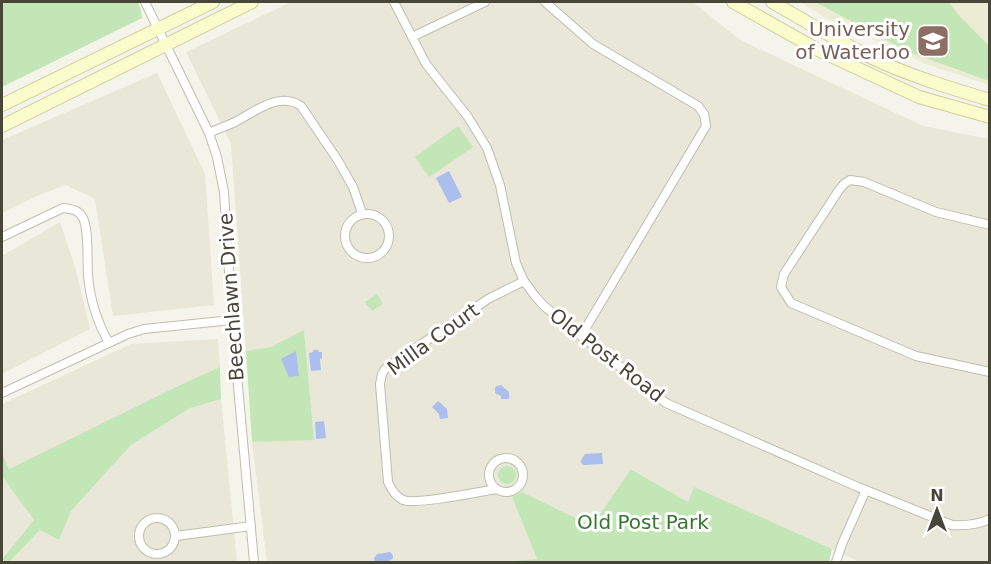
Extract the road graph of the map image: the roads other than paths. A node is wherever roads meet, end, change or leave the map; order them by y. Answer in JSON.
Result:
{"nodes":[{"id":1,"x":145,"y":2,"type":"edge"},
{"id":2,"x":213,"y":2,"type":"edge"},
{"id":3,"x":252,"y":2,"type":"edge"},
{"id":4,"x":394,"y":2,"type":"edge"},
{"id":5,"x":485,"y":2,"type":"edge"},
{"id":6,"x":545,"y":2,"type":"edge"},
{"id":7,"x":733,"y":2,"type":"edge"},
{"id":8,"x":772,"y":2,"type":"edge"},
{"id":9,"x":158,"y":28,"type":"junction"},
{"id":10,"x":412,"y":37,"type":"junction"},
{"id":11,"x":165,"y":44,"type":"junction"},
{"id":12,"x":990,"y":100,"type":"edge"},
{"id":13,"x":2,"y":105,"type":"edge"},
{"id":14,"x":990,"y":117,"type":"edge"},
{"id":15,"x":2,"y":126,"type":"edge"},
{"id":16,"x":209,"y":133,"type":"junction"},
{"id":17,"x":362,"y":213,"type":"junction"},
{"id":18,"x":990,"y":225,"type":"edge"},
{"id":19,"x":2,"y":237,"type":"edge"},
{"id":20,"x":524,"y":281,"type":"junction"},
{"id":21,"x":232,"y":320,"type":"junction"},
{"id":22,"x":581,"y":336,"type":"junction"},
{"id":23,"x":109,"y":343,"type":"junction"},
{"id":24,"x":990,"y":372,"type":"edge"},
{"id":25,"x":2,"y":393,"type":"edge"},
{"id":26,"x":496,"y":489,"type":"junction"},
{"id":27,"x":866,"y":490,"type":"junction"},
{"id":28,"x":990,"y":519,"type":"edge"},
{"id":29,"x":251,"y":526,"type":"junction"},
{"id":30,"x":176,"y":536,"type":"junction"},
{"id":31,"x":254,"y":562,"type":"edge"},
{"id":32,"x":836,"y":562,"type":"edge"}],
"edges":[{"from":1,"to":9,"type":"street","name":"Beechlawn Drive"},
{"from":2,"to":9,"type":"main road"},
{"from":3,"to":11,"type":"main road"},
{"from":4,"to":10,"type":"street","name":"Old Post Road"},
{"from":5,"to":10,"type":"street"},
{"from":6,"to":22,"type":"street"},
{"from":7,"to":14,"type":"main road"},
{"from":8,"to":12,"type":"main road"},
{"from":9,"to":11,"type":"street","name":"Beechlawn Drive"},
{"from":9,"to":13,"type":"main road"},
{"from":10,"to":20,"type":"street","name":"Old Post Road"},
{"from":11,"to":15,"type":"main road"},
{"from":11,"to":16,"type":"street","name":"Beechlawn Drive"},
{"from":16,"to":17,"type":"street"},
{"from":16,"to":21,"type":"street","name":"Beechlawn Drive"},
{"from":17,"to":17,"type":"street"},
{"from":18,"to":24,"type":"street"},
{"from":19,"to":23,"type":"street"},
{"from":20,"to":22,"type":"street","name":"Old Post Road"},
{"from":20,"to":26,"type":"street","name":"Milla Court"},
{"from":21,"to":23,"type":"street"},
{"from":21,"to":29,"type":"street","name":"Beechlawn Drive"},
{"from":22,"to":27,"type":"street","name":"Old Post Road"},
{"from":23,"to":25,"type":"street"},
{"from":26,"to":26,"type":"street","name":"Milla Court"},
{"from":27,"to":28,"type":"street","name":"Old Post Road"},
{"from":27,"to":32,"type":"street"},
{"from":29,"to":30,"type":"street"},
{"from":29,"to":31,"type":"street","name":"Beechlawn Drive"},
{"from":30,"to":30,"type":"street"}]}
